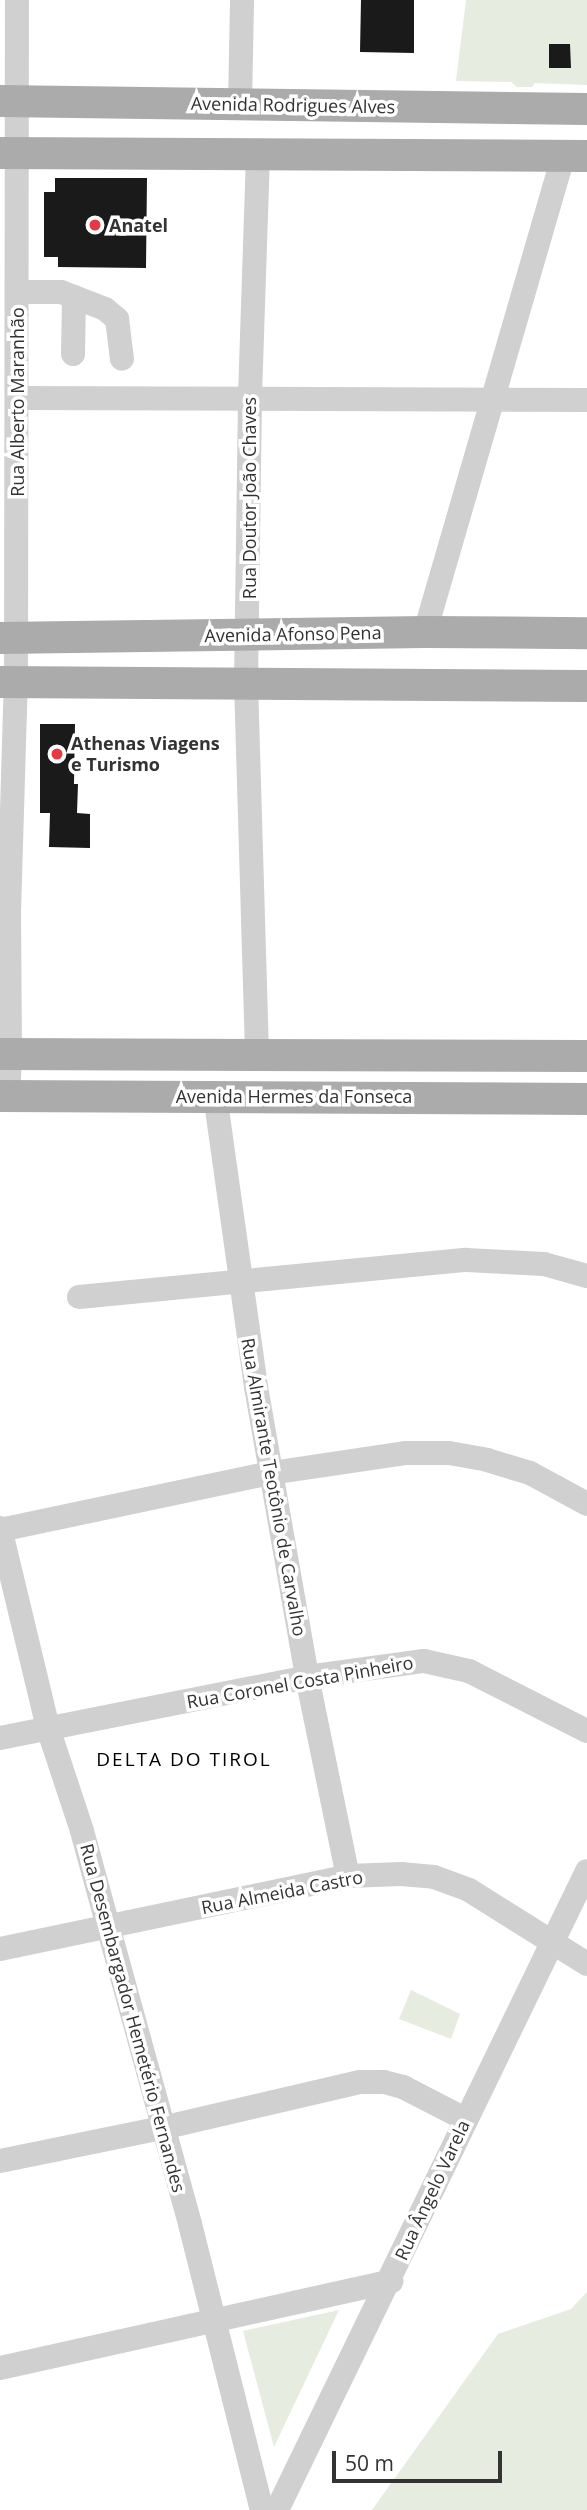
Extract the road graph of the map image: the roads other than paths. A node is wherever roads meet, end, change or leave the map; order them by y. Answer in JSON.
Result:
{"nodes":[{"id":1,"x":17,"y":0,"type":"edge"},
{"id":2,"x":242,"y":0,"type":"edge"},
{"id":3,"x":240,"y":92,"type":"junction"},
{"id":4,"x":8,"y":101,"type":"edge"},
{"id":5,"x":166,"y":103,"type":"junction"},
{"id":6,"x":272,"y":106,"type":"junction"},
{"id":7,"x":521,"y":108,"type":"junction"},
{"id":8,"x":587,"y":109,"type":"edge"},
{"id":9,"x":172,"y":153,"type":"junction"},
{"id":10,"x":266,"y":153,"type":"junction"},
{"id":11,"x":8,"y":154,"type":"edge"},
{"id":12,"x":516,"y":156,"type":"junction"},
{"id":13,"x":575,"y":156,"type":"edge"},
{"id":14,"x":17,"y":292,"type":"junction"},
{"id":15,"x":74,"y":297,"type":"junction"},
{"id":16,"x":73,"y":354,"type":"dead end"},
{"id":17,"x":122,"y":359,"type":"dead end"},
{"id":18,"x":250,"y":396,"type":"junction"},
{"id":19,"x":17,"y":398,"type":"junction"},
{"id":20,"x":587,"y":400,"type":"edge"},
{"id":21,"x":491,"y":401,"type":"junction"},
{"id":22,"x":425,"y":632,"type":"junction"},
{"id":23,"x":587,"y":633,"type":"edge"},
{"id":24,"x":248,"y":635,"type":"junction"},
{"id":25,"x":8,"y":638,"type":"edge"},
{"id":26,"x":8,"y":682,"type":"edge"},
{"id":27,"x":246,"y":684,"type":"junction"},
{"id":28,"x":587,"y":686,"type":"edge"},
{"id":29,"x":6,"y":821,"type":"edge"},
{"id":30,"x":257,"y":1053,"type":"junction"},
{"id":31,"x":5,"y":1054,"type":"edge"},
{"id":32,"x":587,"y":1056,"type":"edge"},
{"id":33,"x":0,"y":1095,"type":"edge"},
{"id":34,"x":215,"y":1095,"type":"junction"},
{"id":35,"x":587,"y":1100,"type":"edge"},
{"id":36,"x":587,"y":1276,"type":"edge"},
{"id":37,"x":239,"y":1281,"type":"junction"},
{"id":38,"x":79,"y":1297,"type":"dead end"},
{"id":39,"x":271,"y":1473,"type":"junction"},
{"id":40,"x":587,"y":1504,"type":"edge"},
{"id":41,"x":0,"y":1530,"type":"edge"},
{"id":42,"x":307,"y":1677,"type":"junction"},
{"id":43,"x":48,"y":1728,"type":"junction"},
{"id":44,"x":587,"y":1731,"type":"edge"},
{"id":45,"x":0,"y":1738,"type":"edge"},
{"id":46,"x":587,"y":1871,"type":"edge"},
{"id":47,"x":348,"y":1876,"type":"junction"},
{"id":48,"x":108,"y":1926,"type":"junction"},
{"id":49,"x":552,"y":1945,"type":"junction"},
{"id":50,"x":0,"y":1949,"type":"edge"},
{"id":51,"x":587,"y":1965,"type":"edge"},
{"id":52,"x":465,"y":2119,"type":"junction"},
{"id":53,"x":162,"y":2128,"type":"junction"},
{"id":54,"x":0,"y":2161,"type":"edge"},
{"id":55,"x":391,"y":2281,"type":"junction"},
{"id":56,"x":215,"y":2319,"type":"junction"},
{"id":57,"x":0,"y":2368,"type":"edge"},
{"id":58,"x":262,"y":2510,"type":"edge"},
{"id":59,"x":277,"y":2510,"type":"edge"}],
"edges":[{"from":1,"to":4,"type":"street","name":"Rua Alberto Maranhão"},
{"from":2,"to":3,"type":"street"},
{"from":3,"to":5,"type":"main road","name":"Avenida Rodrigues Alves"},
{"from":3,"to":6,"type":"main road","name":"Avenida Rodrigues Alves"},
{"from":4,"to":5,"type":"main road","name":"Avenida Rodrigues Alves"},
{"from":4,"to":11,"type":"street","name":"Rua Alberto Maranhão"},
{"from":5,"to":9,"type":"main road"},
{"from":6,"to":7,"type":"main road","name":"Avenida Rodrigues Alves"},
{"from":6,"to":10,"type":"main road"},
{"from":7,"to":8,"type":"main road","name":"Avenida Rodrigues Alves"},
{"from":7,"to":12,"type":"main road"},
{"from":9,"to":10,"type":"main road"},
{"from":9,"to":11,"type":"main road"},
{"from":10,"to":12,"type":"main road"},
{"from":10,"to":18,"type":"street","name":"Rua Doutor João Chaves"},
{"from":11,"to":14,"type":"street","name":"Rua Alberto Maranhão"},
{"from":12,"to":13,"type":"main road"},
{"from":13,"to":21,"type":"street"},
{"from":14,"to":15,"type":"street"},
{"from":14,"to":19,"type":"street","name":"Rua Alberto Maranhão"},
{"from":15,"to":16,"type":"street"},
{"from":15,"to":17,"type":"street"},
{"from":18,"to":19,"type":"street"},
{"from":18,"to":21,"type":"street"},
{"from":18,"to":24,"type":"street","name":"Rua Doutor João Chaves"},
{"from":19,"to":25,"type":"street","name":"Rua Alberto Maranhão"},
{"from":20,"to":21,"type":"street"},
{"from":21,"to":22,"type":"street"},
{"from":22,"to":23,"type":"main road","name":"Avenida Afonso Pena"},
{"from":22,"to":24,"type":"main road","name":"Avenida Afonso Pena"},
{"from":24,"to":25,"type":"main road","name":"Avenida Afonso Pena"},
{"from":24,"to":27,"type":"street","name":"Rua Doutor João Chaves"},
{"from":25,"to":26,"type":"street","name":"Rua Alberto Maranhão"},
{"from":26,"to":27,"type":"main road"},
{"from":26,"to":29,"type":"street","name":"Rua Alberto Maranhão"},
{"from":27,"to":28,"type":"main road"},
{"from":27,"to":30,"type":"street","name":"Rua Doutor João Chaves"},
{"from":29,"to":31,"type":"street","name":"Rua Alberto Maranhão"},
{"from":30,"to":31,"type":"main road"},
{"from":30,"to":32,"type":"main road"},
{"from":31,"to":33,"type":"street","name":"Rua Alberto Maranhão"},
{"from":33,"to":34,"type":"main road","name":"Avenida Hermes da Fonseca"},
{"from":34,"to":35,"type":"main road","name":"Avenida Hermes da Fonseca"},
{"from":34,"to":37,"type":"street","name":"Rua Almirante Teotônio de Carvalho"},
{"from":36,"to":37,"type":"street"},
{"from":37,"to":38,"type":"street"},
{"from":37,"to":39,"type":"street","name":"Rua Almirante Teotônio de Carvalho"},
{"from":39,"to":40,"type":"street"},
{"from":39,"to":41,"type":"street"},
{"from":39,"to":42,"type":"street","name":"Rua Almirante Teotônio de Carvalho"},
{"from":41,"to":43,"type":"street","name":"Rua Desembargador Hemetério Fernandes"},
{"from":42,"to":43,"type":"street","name":"Rua Coronel Costa Pinheiro"},
{"from":42,"to":44,"type":"street","name":"Rua Coronel Costa Pinheiro"},
{"from":42,"to":47,"type":"street","name":"Rua Almirante Teotônio de Carvalho"},
{"from":43,"to":45,"type":"street","name":"Rua Coronel Costa Pinheiro"},
{"from":43,"to":48,"type":"street","name":"Rua Desembargador Hemetério Fernandes"},
{"from":46,"to":49,"type":"street","name":"Rua Ângelo Varela"},
{"from":47,"to":48,"type":"street","name":"Rua Almeida Castro"},
{"from":47,"to":49,"type":"street","name":"Rua Almeida Castro"},
{"from":48,"to":50,"type":"street","name":"Rua Almeida Castro"},
{"from":48,"to":53,"type":"street","name":"Rua Desembargador Hemetério Fernandes"},
{"from":49,"to":51,"type":"street","name":"Rua Almeida Castro"},
{"from":49,"to":52,"type":"street","name":"Rua Ângelo Varela"},
{"from":52,"to":53,"type":"street"},
{"from":52,"to":55,"type":"street","name":"Rua Ângelo Varela"},
{"from":53,"to":54,"type":"street"},
{"from":53,"to":56,"type":"street","name":"Rua Desembargador Hemetério Fernandes"},
{"from":55,"to":56,"type":"street"},
{"from":55,"to":59,"type":"street","name":"Rua Ângelo Varela"},
{"from":56,"to":57,"type":"street"},
{"from":56,"to":58,"type":"street","name":"Rua Desembargador Hemetério Fernandes"}]}
